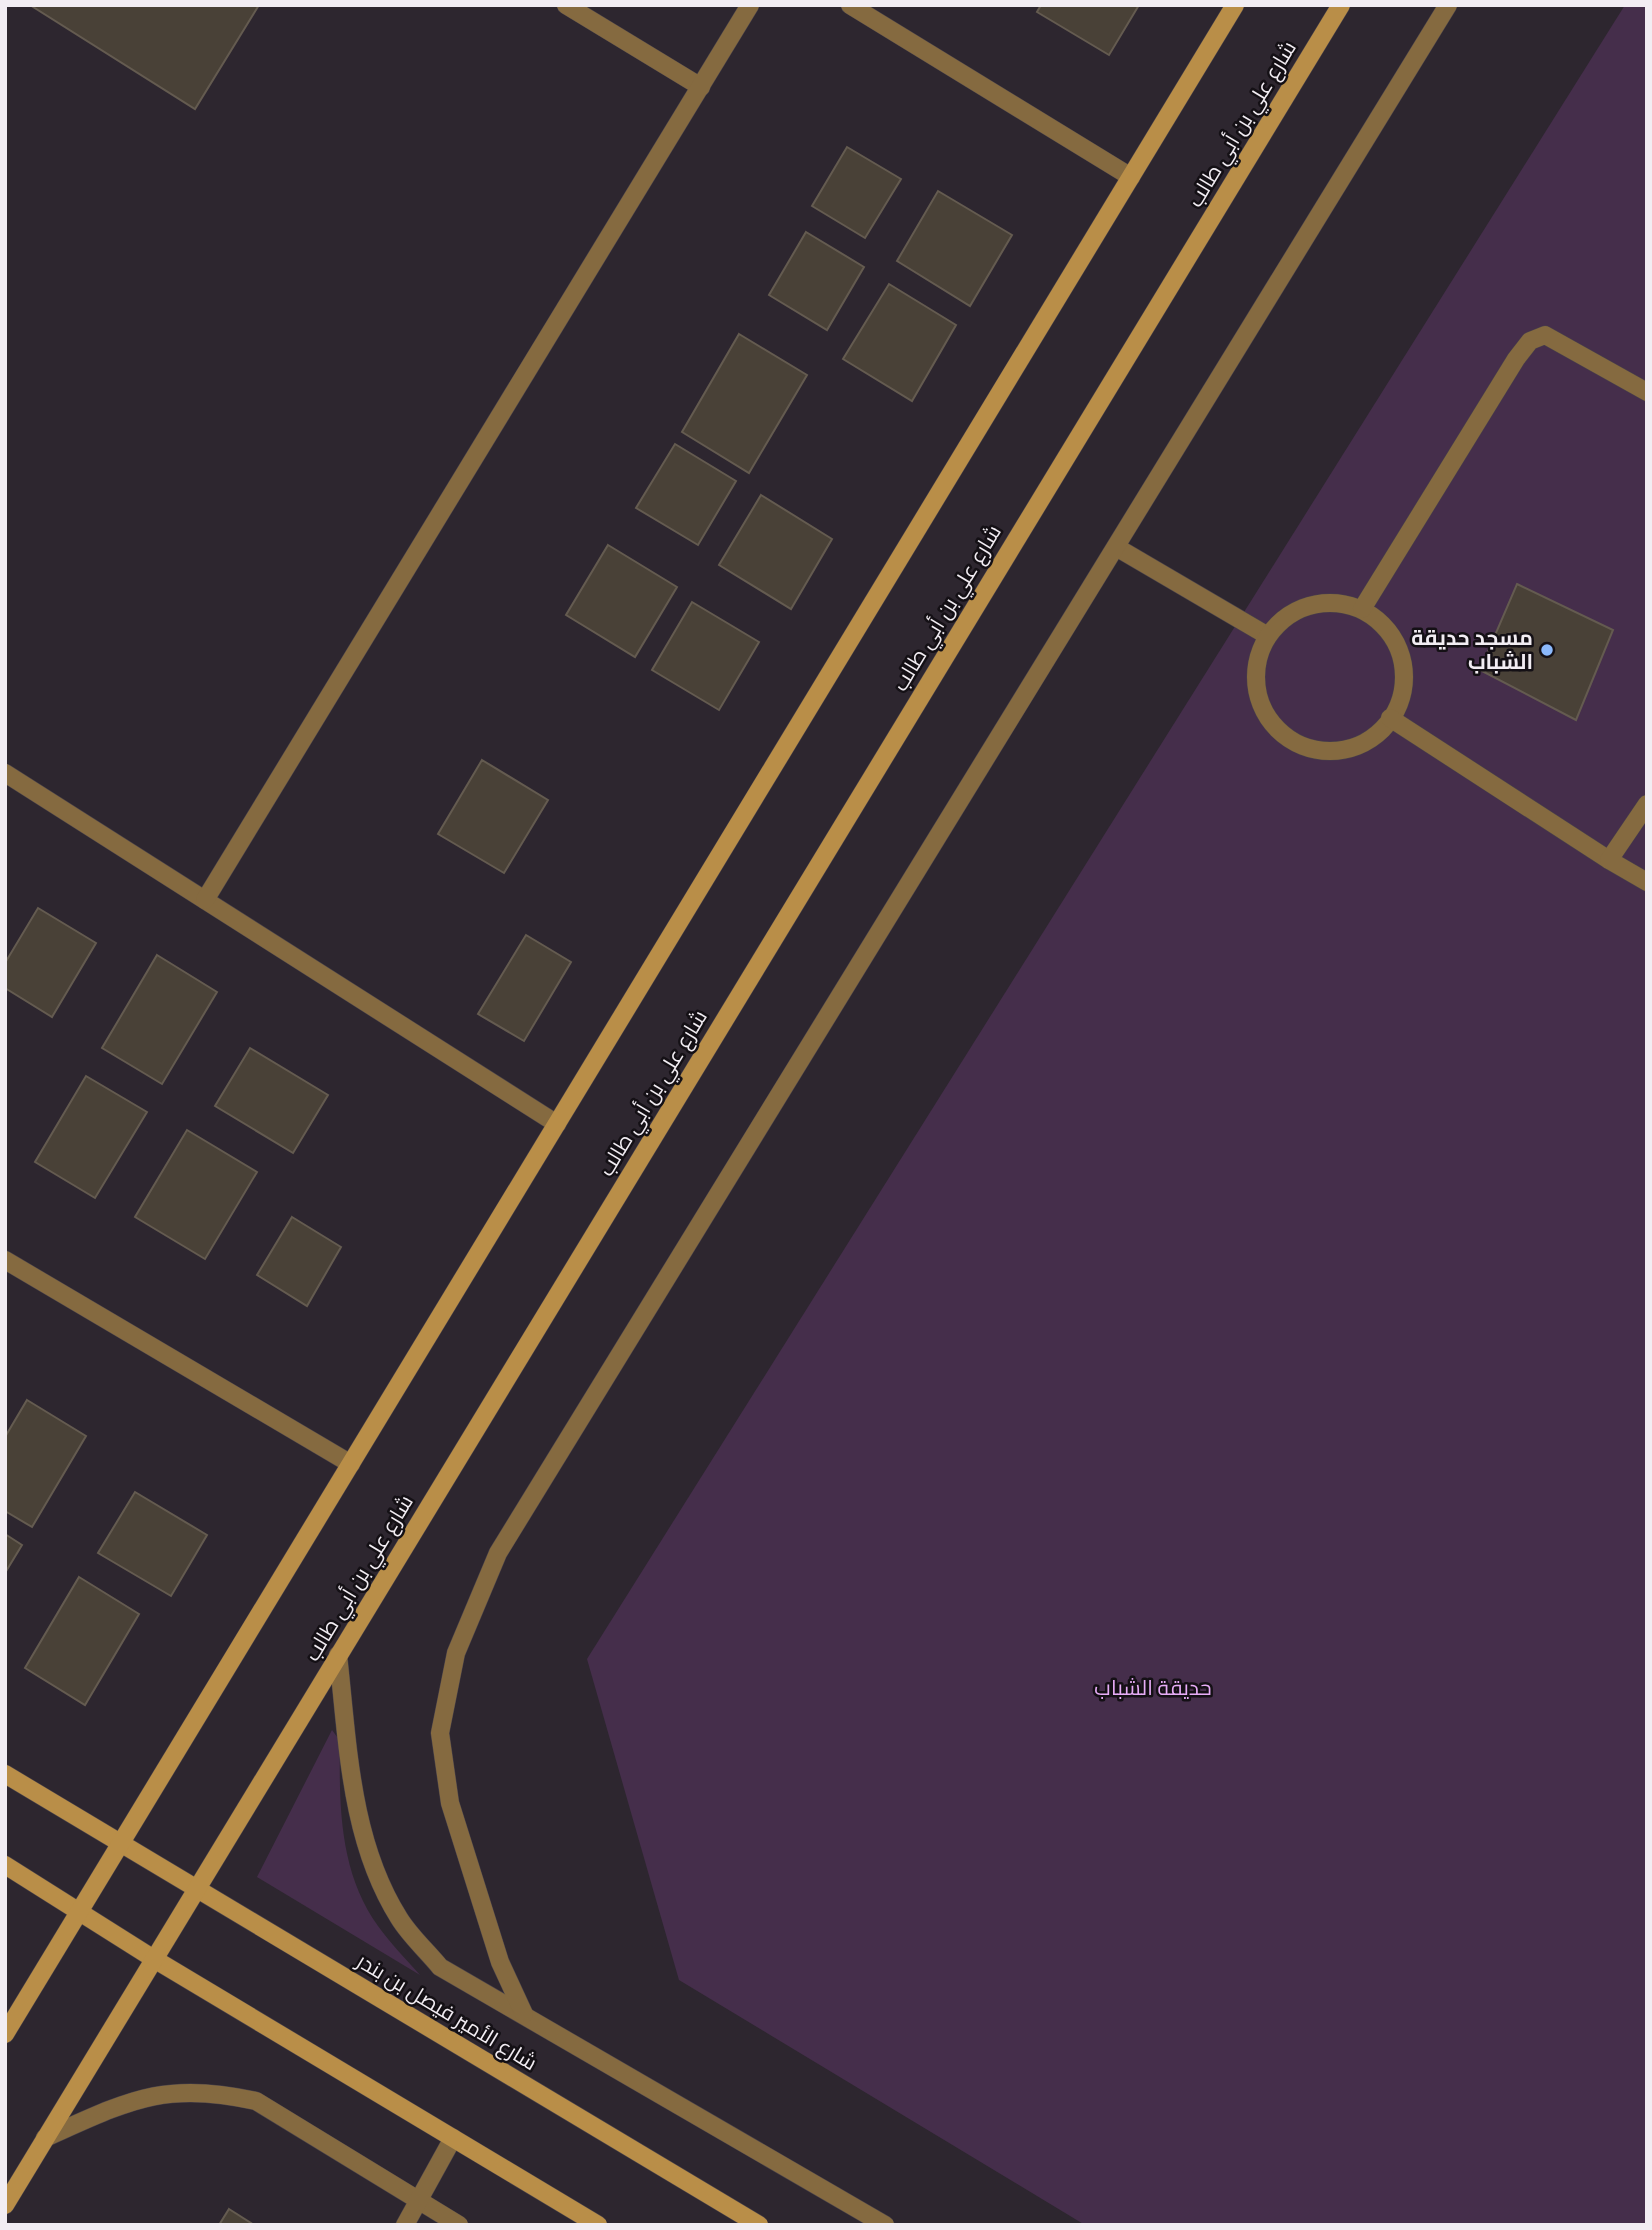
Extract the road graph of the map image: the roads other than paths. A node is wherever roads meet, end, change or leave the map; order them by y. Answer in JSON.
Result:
{"nodes":[{"id":1,"x":566,"y":5,"type":"edge"},
{"id":2,"x":750,"y":5,"type":"edge"},
{"id":3,"x":850,"y":5,"type":"edge"},
{"id":4,"x":1236,"y":5,"type":"edge"},
{"id":5,"x":1340,"y":5,"type":"edge"},
{"id":6,"x":1448,"y":5,"type":"edge"},
{"id":7,"x":701,"y":86,"type":"junction"},
{"id":8,"x":1132,"y":177,"type":"junction"},
{"id":9,"x":1647,"y":392,"type":"edge"},
{"id":10,"x":1116,"y":547,"type":"junction"},
{"id":11,"x":1362,"y":609,"type":"junction"},
{"id":12,"x":1268,"y":636,"type":"junction"},
{"id":13,"x":1390,"y":719,"type":"junction"},
{"id":14,"x":5,"y":773,"type":"edge"},
{"id":15,"x":1647,"y":804,"type":"edge"},
{"id":16,"x":1609,"y":860,"type":"junction"},
{"id":17,"x":1647,"y":882,"type":"edge"},
{"id":18,"x":205,"y":900,"type":"junction"},
{"id":19,"x":557,"y":1124,"type":"junction"},
{"id":20,"x":5,"y":1260,"type":"edge"},
{"id":21,"x":351,"y":1464,"type":"junction"},
{"id":22,"x":338,"y":1655,"type":"junction"},
{"id":23,"x":5,"y":1774,"type":"edge"},
{"id":24,"x":116,"y":1841,"type":"junction"},
{"id":25,"x":5,"y":1865,"type":"edge"},
{"id":26,"x":197,"y":1888,"type":"junction"},
{"id":27,"x":81,"y":1910,"type":"junction"},
{"id":28,"x":154,"y":1959,"type":"junction"},
{"id":29,"x":524,"y":2014,"type":"junction"},
{"id":30,"x":5,"y":2034,"type":"edge"},
{"id":31,"x":45,"y":2138,"type":"junction"},
{"id":32,"x":453,"y":2138,"type":"junction"},
{"id":33,"x":419,"y":2200,"type":"junction"},
{"id":34,"x":5,"y":2205,"type":"edge"},
{"id":35,"x":405,"y":2225,"type":"edge"},
{"id":36,"x":459,"y":2225,"type":"edge"},
{"id":37,"x":598,"y":2225,"type":"edge"},
{"id":38,"x":759,"y":2225,"type":"edge"},
{"id":39,"x":885,"y":2225,"type":"edge"}],
"edges":[{"from":1,"to":7,"type":"street"},
{"from":2,"to":7,"type":"street"},
{"from":3,"to":8,"type":"street"},
{"from":4,"to":8,"type":"street"},
{"from":5,"to":22,"type":"street","name":"شارع علي بن أبي طالب"},
{"from":6,"to":10,"type":"street"},
{"from":7,"to":18,"type":"street"},
{"from":8,"to":19,"type":"street"},
{"from":9,"to":11,"type":"street"},
{"from":10,"to":12,"type":"street"},
{"from":10,"to":29,"type":"street"},
{"from":11,"to":12,"type":"street"},
{"from":11,"to":13,"type":"street"},
{"from":12,"to":13,"type":"street"},
{"from":13,"to":16,"type":"street"},
{"from":14,"to":18,"type":"street"},
{"from":15,"to":16,"type":"street"},
{"from":16,"to":17,"type":"street"},
{"from":18,"to":19,"type":"street"},
{"from":19,"to":21,"type":"street"},
{"from":20,"to":21,"type":"street"},
{"from":21,"to":24,"type":"street"},
{"from":22,"to":26,"type":"street","name":"شارع علي بن أبي طالب"},
{"from":22,"to":29,"type":"street"},
{"from":23,"to":24,"type":"street","name":"شارع الأمير فيصل بن بندر"},
{"from":24,"to":26,"type":"street","name":"شارع الأمير فيصل بن بندر"},
{"from":24,"to":27,"type":"street"},
{"from":25,"to":27,"type":"street"},
{"from":26,"to":28,"type":"street","name":"شارع علي بن أبي طالب"},
{"from":26,"to":38,"type":"street","name":"شارع الأمير فيصل بن بندر"},
{"from":27,"to":28,"type":"street"},
{"from":27,"to":30,"type":"street"},
{"from":28,"to":31,"type":"street","name":"شارع علي بن أبي طالب"},
{"from":28,"to":32,"type":"street"},
{"from":29,"to":39,"type":"street"},
{"from":31,"to":33,"type":"street"},
{"from":31,"to":34,"type":"street","name":"شارع علي بن أبي طالب"},
{"from":32,"to":33,"type":"street"},
{"from":32,"to":37,"type":"street"},
{"from":33,"to":35,"type":"street"},
{"from":33,"to":36,"type":"street"}]}
